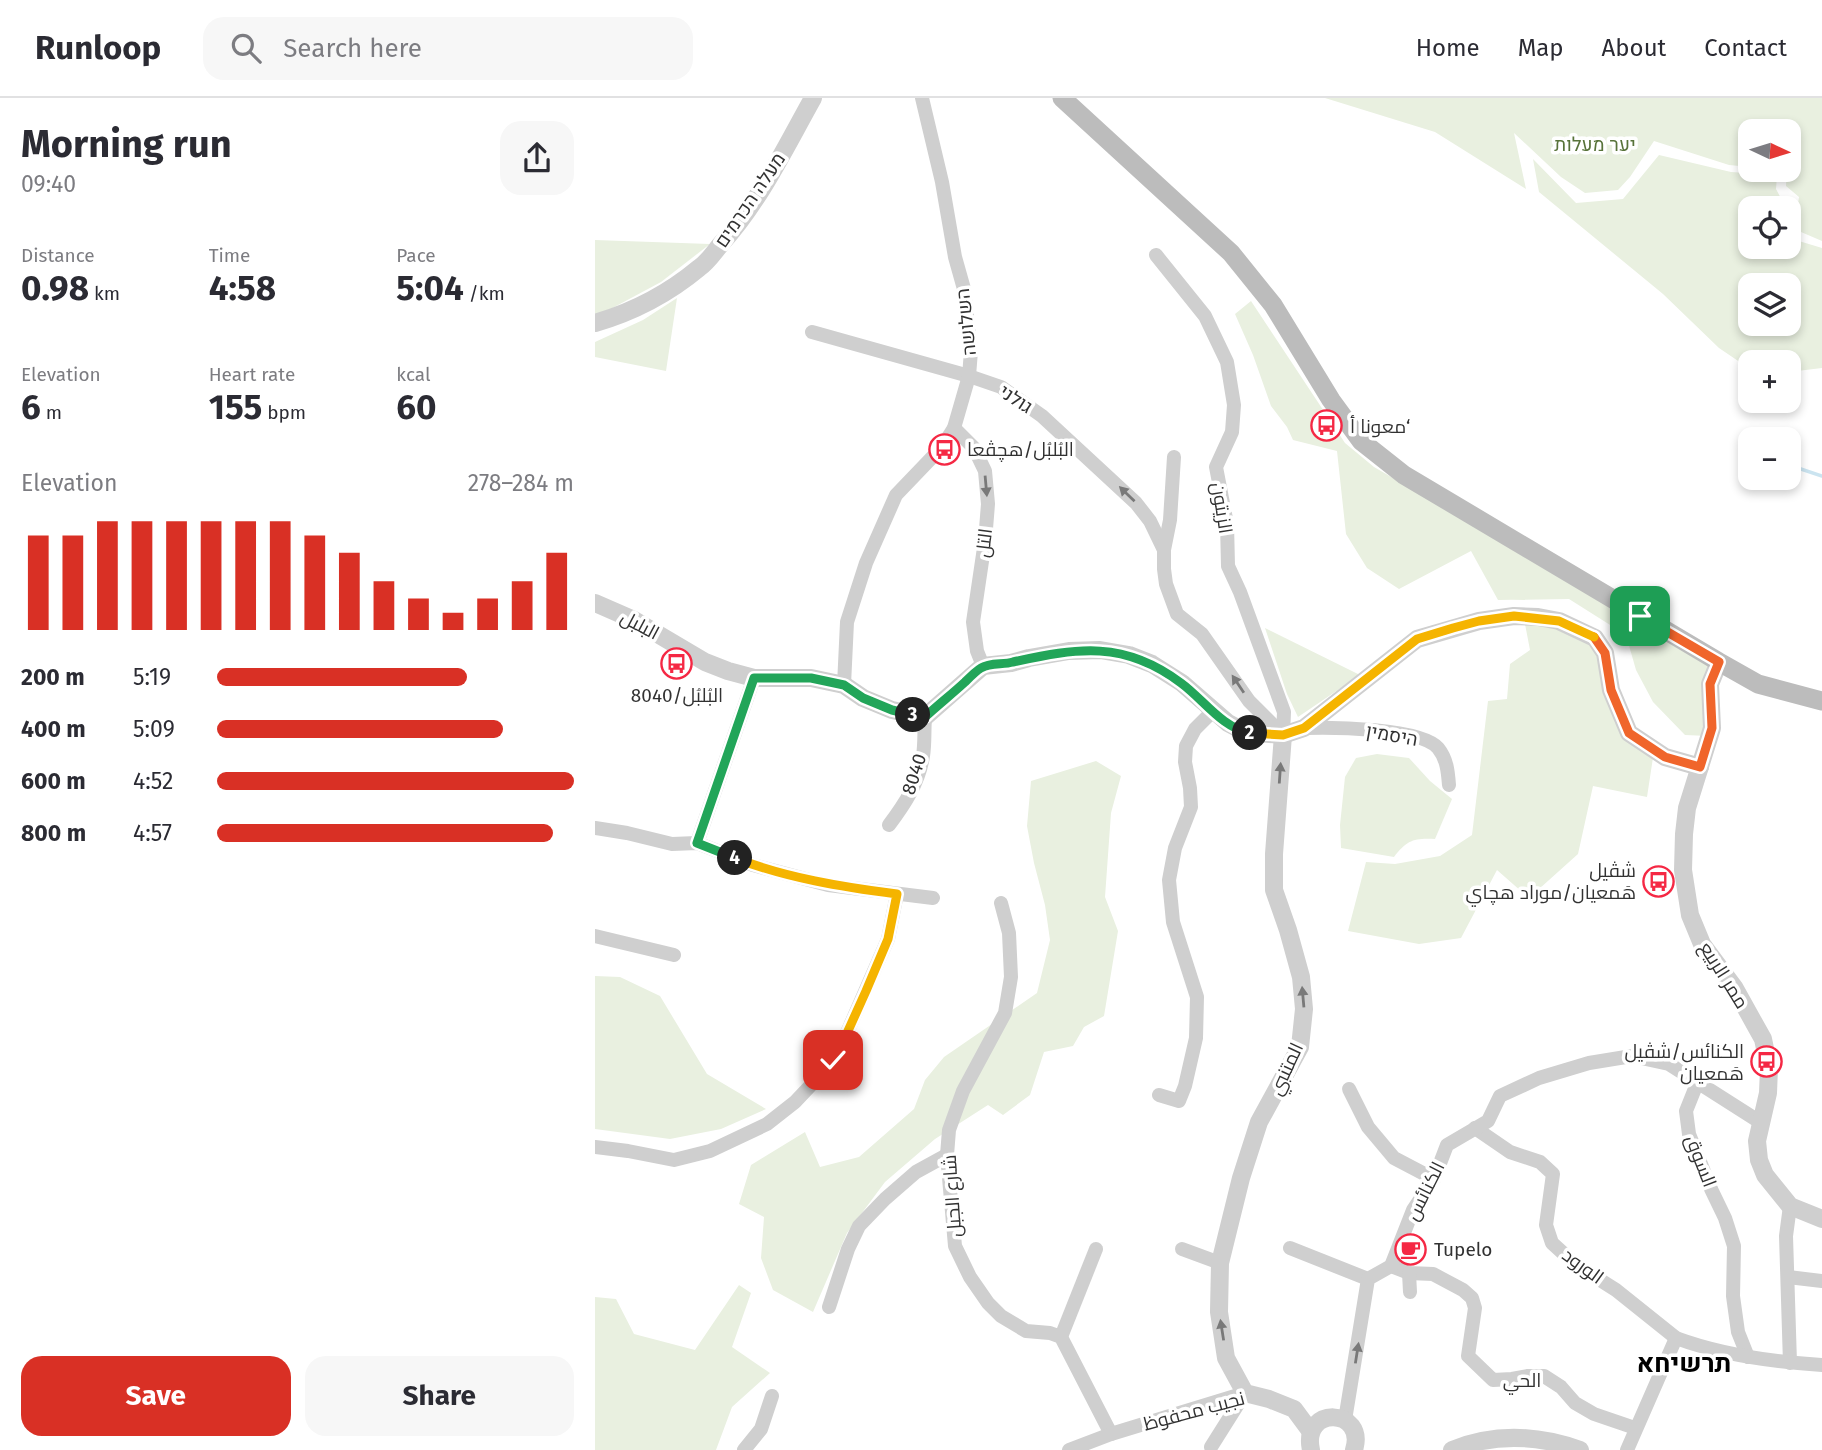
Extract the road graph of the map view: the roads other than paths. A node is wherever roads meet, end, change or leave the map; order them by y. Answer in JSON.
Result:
{"nodes":[{"id":1,"x":813,"y":98,"type":"edge"},
{"id":2,"x":922,"y":98,"type":"edge"},
{"id":3,"x":1062,"y":98,"type":"edge"},
{"id":4,"x":1156,"y":255,"type":"dead end"},
{"id":5,"x":595,"y":323,"type":"edge"},
{"id":6,"x":812,"y":332,"type":"dead end"},
{"id":7,"x":969,"y":376,"type":"junction"},
{"id":8,"x":954,"y":428,"type":"junction"},
{"id":9,"x":1174,"y":457,"type":"dead end"},
{"id":10,"x":1164,"y":550,"type":"junction"},
{"id":11,"x":595,"y":603,"type":"edge"},
{"id":12,"x":1719,"y":662,"type":"junction"},
{"id":13,"x":983,"y":666,"type":"junction"},
{"id":14,"x":754,"y":678,"type":"junction"},
{"id":15,"x":844,"y":685,"type":"junction"},
{"id":16,"x":1822,"y":701,"type":"edge"},
{"id":17,"x":1213,"y":711,"type":"junction"},
{"id":18,"x":925,"y":717,"type":"junction"},
{"id":19,"x":1304,"y":728,"type":"junction"},
{"id":20,"x":1283,"y":735,"type":"junction"},
{"id":21,"x":1700,"y":767,"type":"junction"},
{"id":22,"x":1449,"y":785,"type":"dead end"},
{"id":23,"x":889,"y":825,"type":"dead end"},
{"id":24,"x":595,"y":828,"type":"edge"},
{"id":25,"x":697,"y":843,"type":"junction"},
{"id":26,"x":897,"y":894,"type":"junction"},
{"id":27,"x":933,"y":898,"type":"dead end"},
{"id":28,"x":1001,"y":903,"type":"dead end"},
{"id":29,"x":595,"y":936,"type":"edge"},
{"id":30,"x":674,"y":955,"type":"dead end"},
{"id":31,"x":1697,"y":1081,"type":"junction"},
{"id":32,"x":1349,"y":1089,"type":"dead end"},
{"id":33,"x":1159,"y":1095,"type":"dead end"},
{"id":34,"x":1760,"y":1122,"type":"junction"},
{"id":35,"x":1475,"y":1128,"type":"junction"},
{"id":36,"x":595,"y":1147,"type":"edge"},
{"id":37,"x":947,"y":1155,"type":"junction"},
{"id":38,"x":1434,"y":1179,"type":"junction"},
{"id":39,"x":1790,"y":1206,"type":"junction"},
{"id":40,"x":1822,"y":1219,"type":"edge"},
{"id":41,"x":1290,"y":1248,"type":"dead end"},
{"id":42,"x":1096,"y":1249,"type":"dead end"},
{"id":43,"x":1182,"y":1249,"type":"dead end"},
{"id":44,"x":1220,"y":1263,"type":"junction"},
{"id":45,"x":1391,"y":1266,"type":"junction"},
{"id":46,"x":1409,"y":1273,"type":"junction"},
{"id":47,"x":1788,"y":1276,"type":"junction"},
{"id":48,"x":1368,"y":1279,"type":"junction"},
{"id":49,"x":1822,"y":1281,"type":"edge"},
{"id":50,"x":1409,"y":1292,"type":"dead end"},
{"id":51,"x":829,"y":1307,"type":"dead end"},
{"id":52,"x":1061,"y":1337,"type":"junction"},
{"id":53,"x":1676,"y":1338,"type":"junction"},
{"id":54,"x":1748,"y":1357,"type":"junction"},
{"id":55,"x":1790,"y":1363,"type":"junction"},
{"id":56,"x":1822,"y":1365,"type":"edge"},
{"id":57,"x":1245,"y":1394,"type":"junction"},
{"id":58,"x":772,"y":1396,"type":"dead end"},
{"id":59,"x":1345,"y":1420,"type":"junction"},
{"id":60,"x":1635,"y":1428,"type":"junction"},
{"id":61,"x":1311,"y":1432,"type":"junction"},
{"id":62,"x":1111,"y":1434,"type":"junction"},
{"id":63,"x":1212,"y":1447,"type":"dead end"},
{"id":64,"x":744,"y":1450,"type":"edge"},
{"id":65,"x":1069,"y":1450,"type":"edge"},
{"id":66,"x":1311,"y":1450,"type":"edge"},
{"id":67,"x":1354,"y":1450,"type":"edge"},
{"id":68,"x":1452,"y":1450,"type":"edge"},
{"id":69,"x":1580,"y":1450,"type":"edge"},
{"id":70,"x":1626,"y":1450,"type":"edge"}],
"edges":[{"from":1,"to":5,"type":"street","name":"מעלה הכרמים"},
{"from":2,"to":7,"type":"street","name":"השלושה"},
{"from":3,"to":12,"type":"main road"},
{"from":4,"to":20,"type":"street","name":"الزيتون"},
{"from":6,"to":7,"type":"street","name":"גולני"},
{"from":7,"to":8,"type":"street","name":"השלושה"},
{"from":10,"to":7,"type":"street","name":"גולני","one_way":true},
{"from":8,"to":13,"type":"street","name":"التل","one_way":true},
{"from":8,"to":15,"type":"street","name":"השלושה"},
{"from":9,"to":10,"type":"street"},
{"from":20,"to":10,"type":"street","one_way":true},
{"from":11,"to":14,"type":"street","name":"البلبل"},
{"from":12,"to":16,"type":"main road"},
{"from":12,"to":21,"type":"street","name":"ممر الربيع"},
{"from":13,"to":17,"type":"street"},
{"from":13,"to":18,"type":"street"},
{"from":14,"to":15,"type":"street","name":"البلبل"},
{"from":14,"to":25,"type":"street"},
{"from":15,"to":18,"type":"street","name":"البلبل"},
{"from":17,"to":20,"type":"street"},
{"from":17,"to":33,"type":"street"},
{"from":18,"to":23,"type":"street","name":"8040"},
{"from":19,"to":20,"type":"street"},
{"from":19,"to":21,"type":"street"},
{"from":19,"to":22,"type":"street","name":"היסמין"},
{"from":44,"to":20,"type":"street","name":"المتنبي","one_way":true},
{"from":21,"to":34,"type":"street","name":"ممر الربيع"},
{"from":24,"to":25,"type":"street"},
{"from":25,"to":26,"type":"street"},
{"from":26,"to":27,"type":"street"},
{"from":26,"to":36,"type":"street"},
{"from":28,"to":37,"type":"street","name":"شارع الجبل"},
{"from":29,"to":30,"type":"street"},
{"from":31,"to":34,"type":"street"},
{"from":31,"to":35,"type":"street","name":"الكنائس"},
{"from":31,"to":54,"type":"street","name":"السوق"},
{"from":32,"to":38,"type":"street"},
{"from":34,"to":39,"type":"street"},
{"from":35,"to":38,"type":"street","name":"الكنائس"},
{"from":35,"to":53,"type":"street","name":"الورود"},
{"from":37,"to":51,"type":"street"},
{"from":37,"to":52,"type":"street","name":"شارع الجبل"},
{"from":38,"to":45,"type":"street","name":"الكنائس"},
{"from":39,"to":40,"type":"street"},
{"from":39,"to":47,"type":"street"},
{"from":41,"to":48,"type":"street"},
{"from":42,"to":52,"type":"street"},
{"from":43,"to":44,"type":"street"},
{"from":57,"to":44,"type":"street","name":"المتنبي","one_way":true},
{"from":45,"to":46,"type":"street","name":"الحي"},
{"from":45,"to":48,"type":"street"},
{"from":46,"to":50,"type":"street"},
{"from":46,"to":60,"type":"street","name":"الحي"},
{"from":47,"to":49,"type":"street"},
{"from":47,"to":55,"type":"street"},
{"from":59,"to":48,"type":"street","one_way":true},
{"from":52,"to":62,"type":"street"},
{"from":53,"to":54,"type":"street"},
{"from":53,"to":60,"type":"street"},
{"from":54,"to":55,"type":"street"},
{"from":55,"to":56,"type":"street"},
{"from":57,"to":61,"type":"street","name":"نجيب محفوظ"},
{"from":57,"to":62,"type":"street","name":"نجيب محفوظ"},
{"from":57,"to":63,"type":"street"},
{"from":58,"to":64,"type":"street"},
{"from":59,"to":61,"type":"street"},
{"from":59,"to":67,"type":"street"},
{"from":60,"to":70,"type":"street"},
{"from":61,"to":66,"type":"street"},
{"from":62,"to":65,"type":"street","name":"نجيب محفوظ"},
{"from":68,"to":69,"type":"street"}]}
